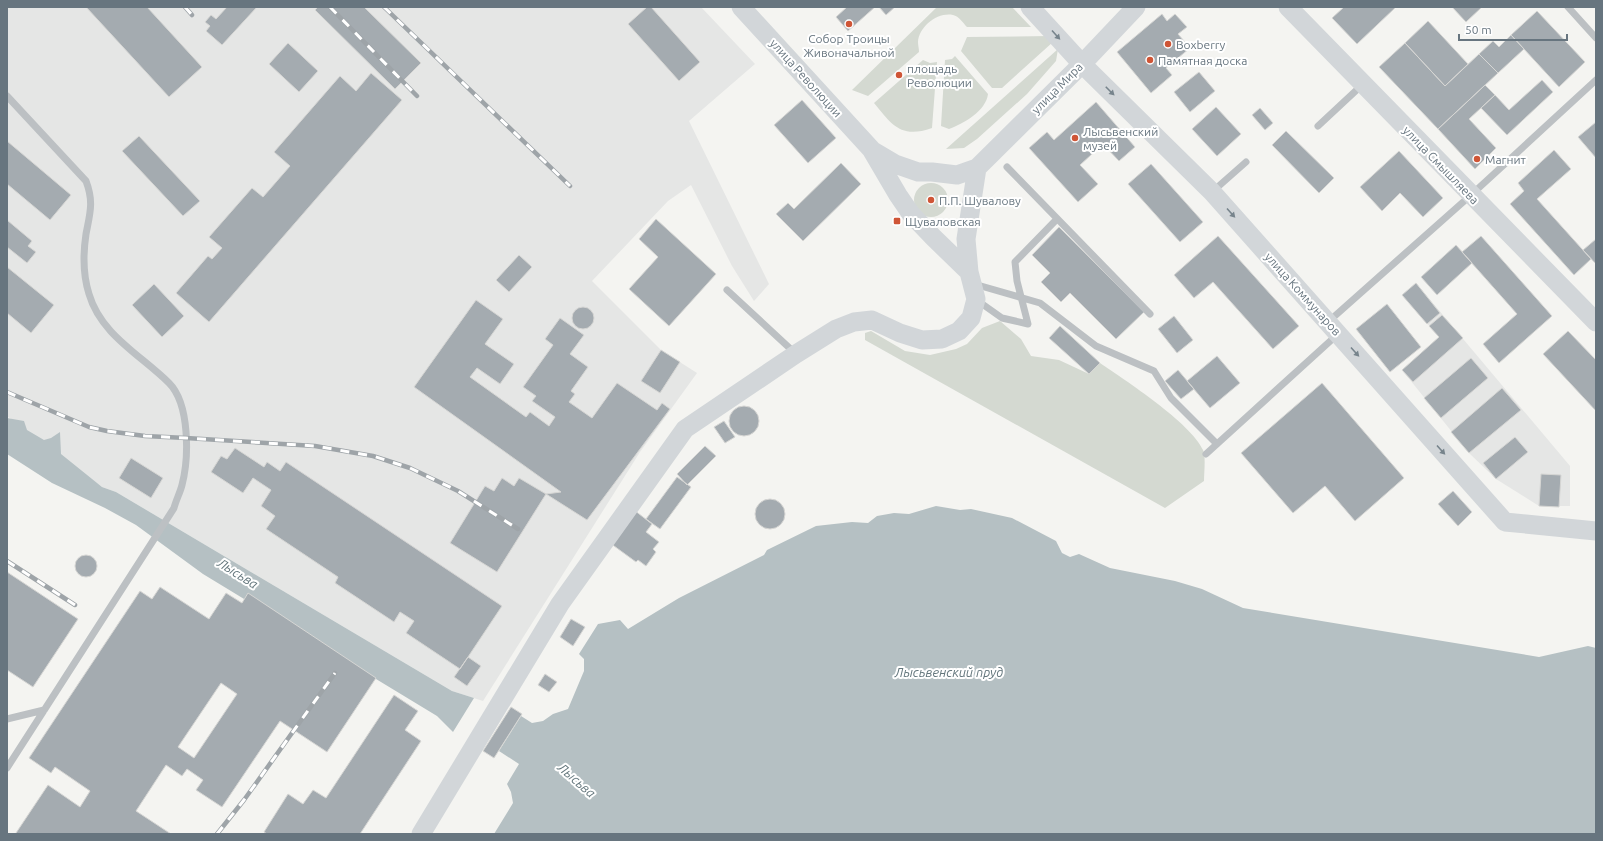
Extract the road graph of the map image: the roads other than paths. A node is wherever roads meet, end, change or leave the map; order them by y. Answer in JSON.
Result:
{"nodes":[{"id":1,"x":741,"y":7,"type":"edge"},
{"id":2,"x":1030,"y":7,"type":"edge"},
{"id":3,"x":1136,"y":7,"type":"edge"},
{"id":4,"x":1288,"y":7,"type":"edge"},
{"id":5,"x":1568,"y":7,"type":"edge"},
{"id":6,"x":1596,"y":38,"type":"edge"},
{"id":7,"x":1082,"y":64,"type":"junction"},
{"id":8,"x":1596,"y":80,"type":"edge"},
{"id":9,"x":1362,"y":84,"type":"junction"},
{"id":10,"x":7,"y":96,"type":"edge"},
{"id":11,"x":1318,"y":126,"type":"dead end"},
{"id":12,"x":871,"y":149,"type":"junction"},
{"id":13,"x":1246,"y":162,"type":"dead end"},
{"id":14,"x":1007,"y":167,"type":"dead end"},
{"id":15,"x":977,"y":168,"type":"junction"},
{"id":16,"x":1212,"y":192,"type":"junction"},
{"id":17,"x":1471,"y":195,"type":"junction"},
{"id":18,"x":1057,"y":219,"type":"junction"},
{"id":19,"x":973,"y":285,"type":"junction"},
{"id":20,"x":728,"y":290,"type":"dead end"},
{"id":21,"x":1021,"y":298,"type":"junction"},
{"id":22,"x":1150,"y":314,"type":"dead end"},
{"id":23,"x":1596,"y":322,"type":"edge"},
{"id":24,"x":1333,"y":328,"type":"junction"},
{"id":25,"x":796,"y":354,"type":"junction"},
{"id":26,"x":1217,"y":444,"type":"junction"},
{"id":27,"x":1206,"y":454,"type":"dead end"},
{"id":28,"x":1596,"y":531,"type":"edge"},
{"id":29,"x":44,"y":710,"type":"junction"},
{"id":30,"x":7,"y":719,"type":"edge"},
{"id":31,"x":7,"y":768,"type":"edge"},
{"id":32,"x":421,"y":834,"type":"edge"}],
"edges":[{"from":1,"to":12,"type":"street","name":"улица Революции"},
{"from":2,"to":7,"type":"street","name":"улица Коммунаров","one_way":true},
{"from":3,"to":7,"type":"street","name":"улица Мира"},
{"from":4,"to":9,"type":"street","name":"улица Смышляева"},
{"from":5,"to":6,"type":"lane"},
{"from":7,"to":15,"type":"street","name":"улица Мира"},
{"from":7,"to":16,"type":"street","name":"улица Коммунаров","one_way":true},
{"from":8,"to":17,"type":"lane"},
{"from":9,"to":11,"type":"lane"},
{"from":9,"to":17,"type":"street","name":"улица Смышляева"},
{"from":10,"to":29,"type":"lane"},
{"from":12,"to":15,"type":"street"},
{"from":12,"to":19,"type":"street"},
{"from":13,"to":16,"type":"lane"},
{"from":14,"to":18,"type":"lane"},
{"from":15,"to":19,"type":"street"},
{"from":16,"to":24,"type":"street","name":"улица Коммунаров","one_way":true},
{"from":17,"to":23,"type":"street","name":"улица Смышляева"},
{"from":17,"to":24,"type":"lane"},
{"from":18,"to":21,"type":"lane"},
{"from":18,"to":22,"type":"lane"},
{"from":19,"to":21,"type":"lane"},
{"from":19,"to":21,"type":"lane"},
{"from":19,"to":25,"type":"street"},
{"from":20,"to":25,"type":"lane"},
{"from":21,"to":26,"type":"lane"},
{"from":24,"to":26,"type":"lane"},
{"from":24,"to":28,"type":"street","name":"улица Коммунаров","one_way":true},
{"from":25,"to":32,"type":"street"},
{"from":26,"to":27,"type":"lane"},
{"from":29,"to":30,"type":"lane"},
{"from":29,"to":31,"type":"lane"}]}
